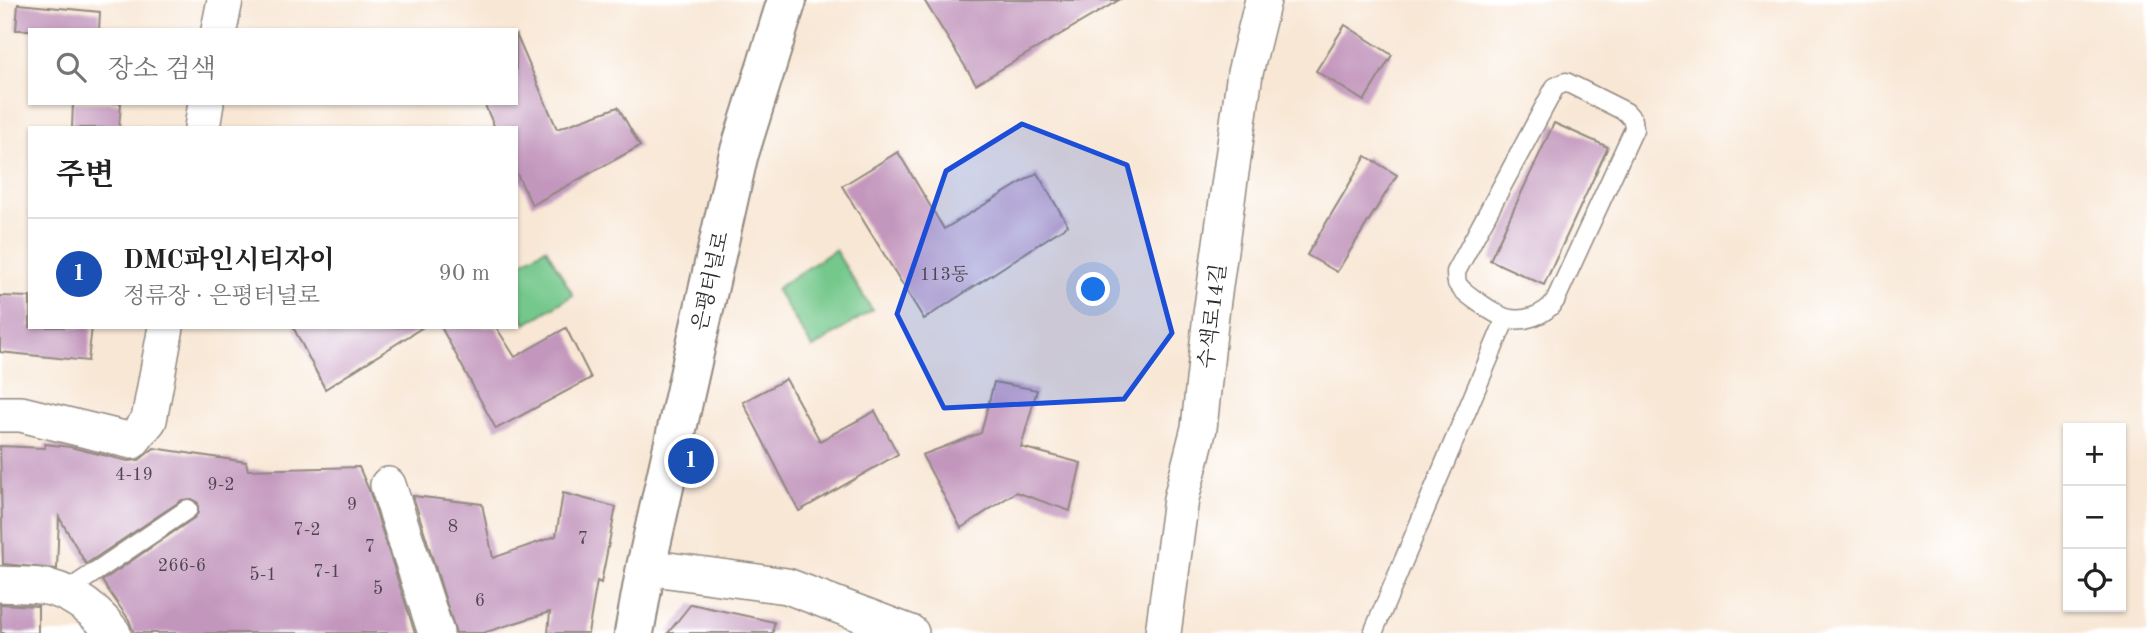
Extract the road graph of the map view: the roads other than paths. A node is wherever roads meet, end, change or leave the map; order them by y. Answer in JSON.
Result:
{"nodes":[{"id":1,"x":225,"y":0,"type":"edge"},
{"id":2,"x":788,"y":0,"type":"edge"},
{"id":3,"x":1263,"y":0,"type":"edge"},
{"id":4,"x":219,"y":28,"type":"edge"},
{"id":5,"x":206,"y":105,"type":"edge"},
{"id":6,"x":202,"y":126,"type":"edge"},
{"id":7,"x":1506,"y":318,"type":"junction"},
{"id":8,"x":166,"y":329,"type":"edge"},
{"id":9,"x":0,"y":414,"type":"edge"},
{"id":10,"x":388,"y":485,"type":"dead end"},
{"id":11,"x":188,"y":509,"type":"dead end"},
{"id":12,"x":646,"y":567,"type":"junction"},
{"id":13,"x":0,"y":584,"type":"edge"},
{"id":14,"x":64,"y":593,"type":"junction"},
{"id":15,"x":113,"y":633,"type":"edge"},
{"id":16,"x":436,"y":633,"type":"edge"},
{"id":17,"x":634,"y":633,"type":"edge"},
{"id":18,"x":911,"y":633,"type":"edge"},
{"id":19,"x":1163,"y":633,"type":"edge"},
{"id":20,"x":1373,"y":633,"type":"edge"}],
"edges":[{"from":1,"to":4,"type":"street"},
{"from":2,"to":12,"type":"main road","name":"은평터널로"},
{"from":3,"to":19,"type":"street","name":"수색로14길"},
{"from":5,"to":6,"type":"street"},
{"from":7,"to":7,"type":"lane"},
{"from":7,"to":20,"type":"lane"},
{"from":8,"to":9,"type":"street"},
{"from":10,"to":16,"type":"street"},
{"from":11,"to":14,"type":"lane"},
{"from":12,"to":17,"type":"main road","name":"은평터널로"},
{"from":12,"to":18,"type":"street"},
{"from":13,"to":14,"type":"street"},
{"from":14,"to":15,"type":"street"}]}
